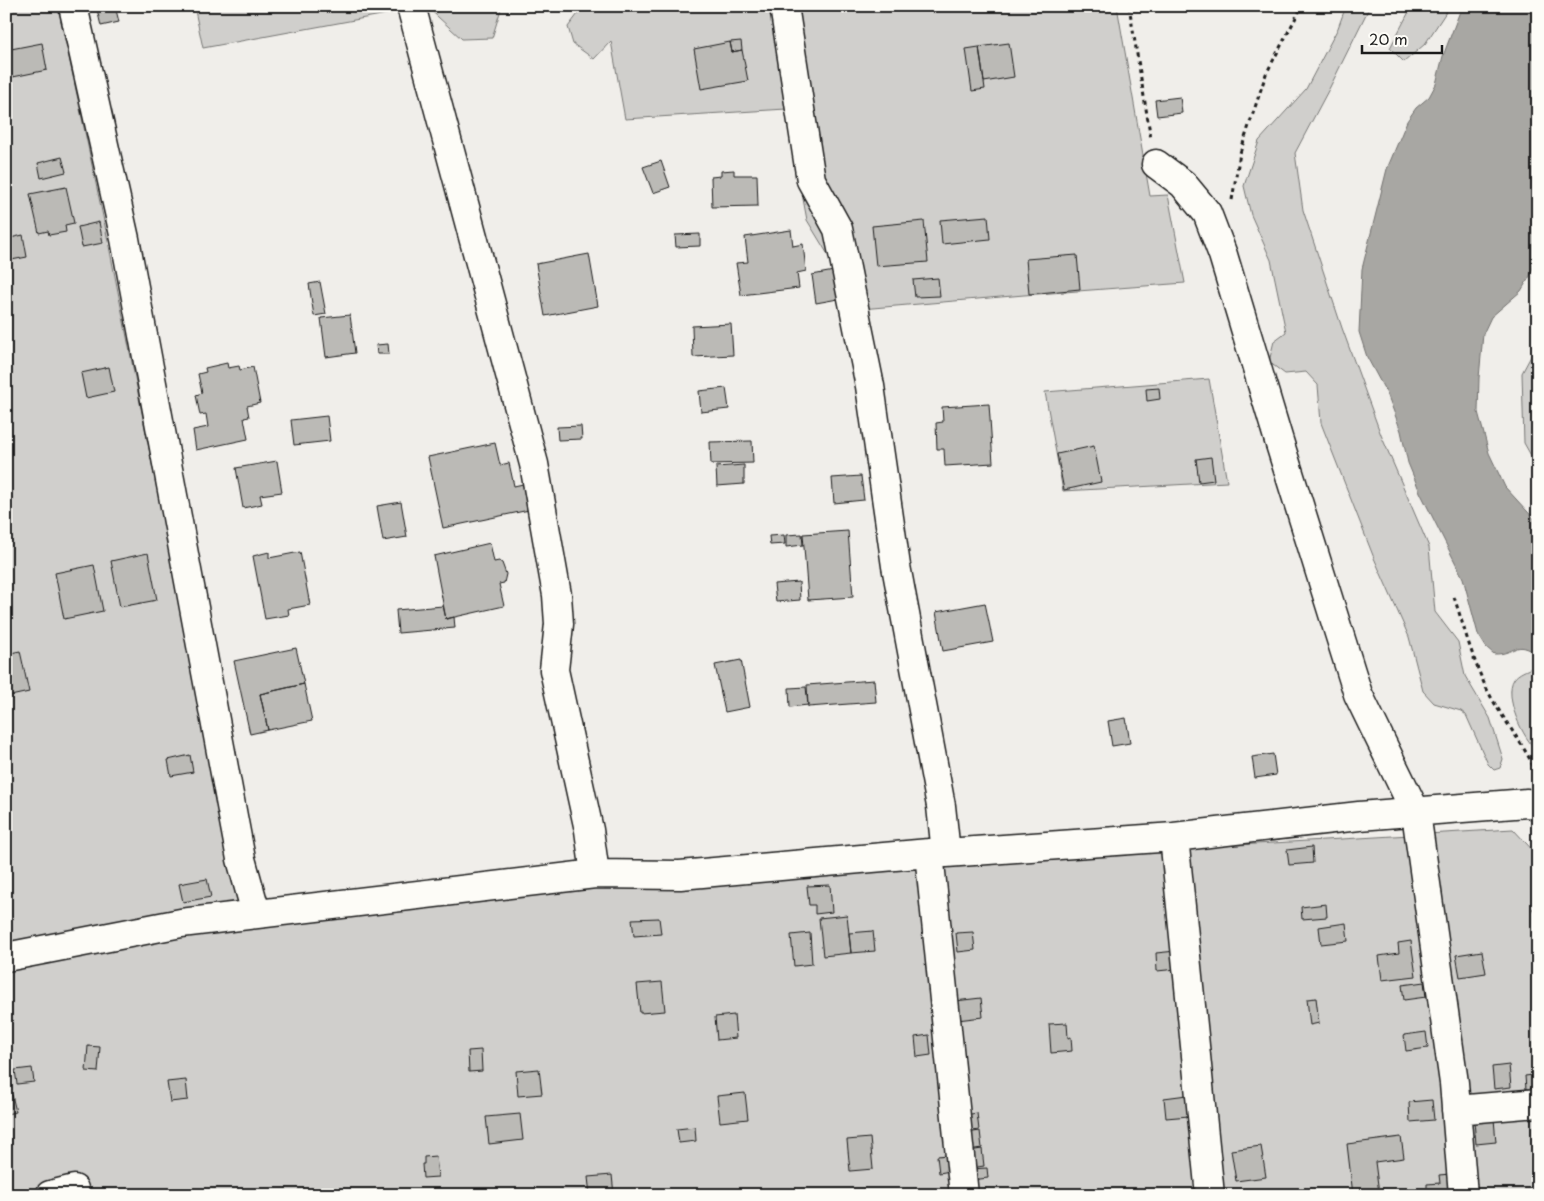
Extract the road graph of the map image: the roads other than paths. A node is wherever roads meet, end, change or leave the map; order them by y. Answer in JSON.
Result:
{"nodes":[{"id":1,"x":73,"y":6,"type":"edge"},
{"id":2,"x":411,"y":6,"type":"edge"},
{"id":3,"x":784,"y":6,"type":"edge"},
{"id":4,"x":1156,"y":164,"type":"road end"},
{"id":5,"x":1538,"y":805,"type":"edge"},
{"id":6,"x":1416,"y":813,"type":"junction"},
{"id":7,"x":1174,"y":836,"type":"junction"},
{"id":8,"x":937,"y":853,"type":"junction"},
{"id":9,"x":595,"y":874,"type":"junction"},
{"id":10,"x":256,"y":914,"type":"junction"},
{"id":11,"x":6,"y":957,"type":"edge"},
{"id":12,"x":1538,"y":1103,"type":"edge"},
{"id":13,"x":1456,"y":1110,"type":"junction"},
{"id":14,"x":50,"y":1195,"type":"edge"},
{"id":15,"x":74,"y":1195,"type":"edge"},
{"id":16,"x":964,"y":1195,"type":"edge"},
{"id":17,"x":1210,"y":1195,"type":"edge"},
{"id":18,"x":1463,"y":1195,"type":"edge"}],
"edges":[{"from":1,"to":10,"type":"lane"},
{"from":2,"to":9,"type":"lane"},
{"from":3,"to":8,"type":"lane"},
{"from":4,"to":6,"type":"lane"},
{"from":5,"to":6,"type":"lane"},
{"from":6,"to":7,"type":"lane"},
{"from":6,"to":13,"type":"lane"},
{"from":7,"to":8,"type":"lane"},
{"from":7,"to":17,"type":"lane"},
{"from":8,"to":9,"type":"lane"},
{"from":8,"to":16,"type":"lane"},
{"from":9,"to":10,"type":"lane"},
{"from":10,"to":11,"type":"lane"},
{"from":12,"to":13,"type":"lane"},
{"from":13,"to":18,"type":"lane"},
{"from":14,"to":15,"type":"lane"}]}
